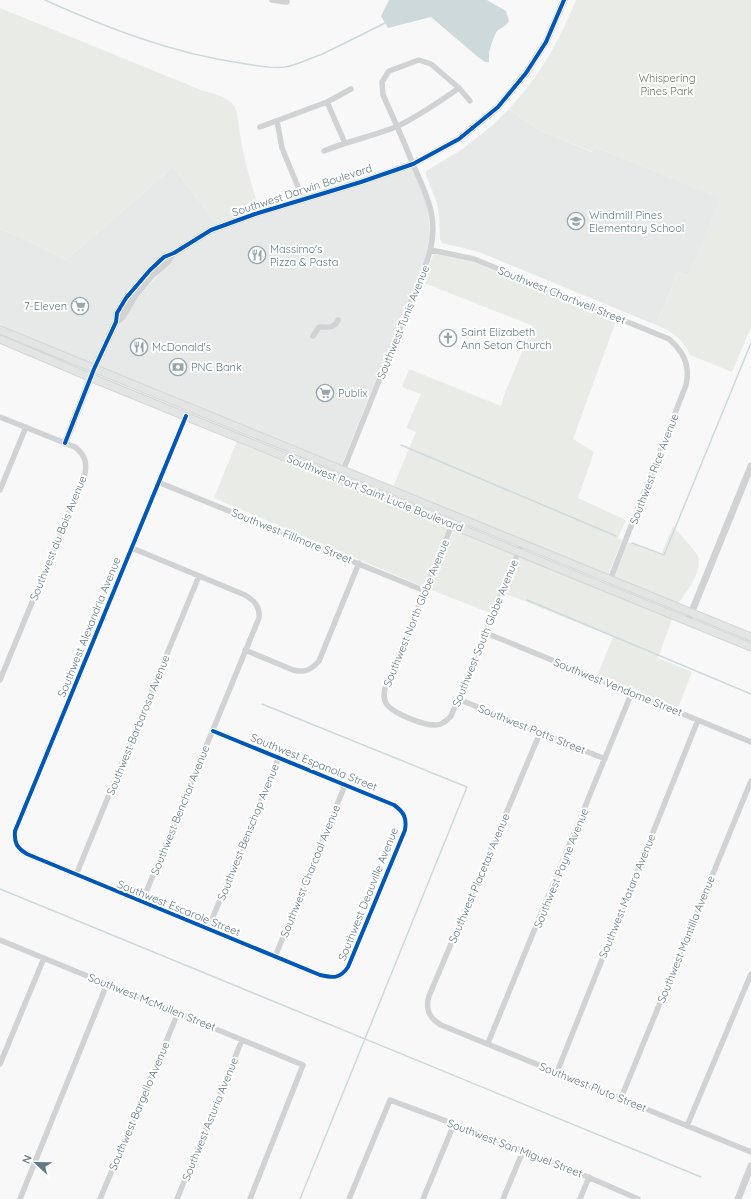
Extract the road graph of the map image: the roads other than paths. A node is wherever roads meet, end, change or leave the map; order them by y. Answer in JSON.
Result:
{"nodes":[{"id":1,"x":272,"y":0,"type":"edge"},
{"id":2,"x":564,"y":0,"type":"edge"},
{"id":3,"x":287,"y":2,"type":"dead end"},
{"id":4,"x":459,"y":88,"type":"junction"},
{"id":5,"x":351,"y":89,"type":"dead end"},
{"id":6,"x":470,"y":101,"type":"dead end"},
{"id":7,"x":327,"y":102,"type":"junction"},
{"id":8,"x":277,"y":121,"type":"junction"},
{"id":9,"x":397,"y":126,"type":"junction"},
{"id":10,"x":260,"y":127,"type":"dead end"},
{"id":11,"x":345,"y":143,"type":"junction"},
{"id":12,"x":324,"y":151,"type":"dead end"},
{"id":13,"x":413,"y":164,"type":"junction"},
{"id":14,"x":303,"y":199,"type":"junction"},
{"id":15,"x":432,"y":250,"type":"junction"},
{"id":16,"x":338,"y":320,"type":"dead end"},
{"id":17,"x":0,"y":330,"type":"edge"},
{"id":18,"x":313,"y":336,"type":"dead end"},
{"id":19,"x":0,"y":339,"type":"edge"},
{"id":20,"x":683,"y":356,"type":"joint"},
{"id":21,"x":94,"y":369,"type":"junction"},
{"id":22,"x":92,"y":378,"type":"junction"},
{"id":23,"x":206,"y":414,"type":"junction"},
{"id":24,"x":186,"y":416,"type":"junction"},
{"id":25,"x":0,"y":417,"type":"edge"},
{"id":26,"x":26,"y":427,"type":"junction"},
{"id":27,"x":65,"y":443,"type":"junction"},
{"id":28,"x":751,"y":466,"type":"edge"},
{"id":29,"x":343,"y":470,"type":"junction"},
{"id":30,"x":340,"y":478,"type":"junction"},
{"id":31,"x":158,"y":482,"type":"junction"},
{"id":32,"x":0,"y":490,"type":"edge"},
{"id":33,"x":452,"y":525,"type":"junction"},
{"id":34,"x":522,"y":543,"type":"junction"},
{"id":35,"x":132,"y":548,"type":"junction"},
{"id":36,"x":519,"y":552,"type":"junction"},
{"id":37,"x":359,"y":563,"type":"junction"},
{"id":38,"x":199,"y":576,"type":"junction"},
{"id":39,"x":610,"y":580,"type":"junction"},
{"id":40,"x":425,"y":591,"type":"junction"},
{"id":41,"x":691,"y":612,"type":"junction"},
{"id":42,"x":688,"y":621,"type":"junction"},
{"id":43,"x":486,"y":633,"type":"junction"},
{"id":44,"x":751,"y":637,"type":"edge"},
{"id":45,"x":751,"y":647,"type":"edge"},
{"id":46,"x":246,"y":650,"type":"junction"},
{"id":47,"x":0,"y":680,"type":"edge"},
{"id":48,"x":632,"y":692,"type":"junction"},
{"id":49,"x":458,"y":699,"type":"junction"},
{"id":50,"x":698,"y":720,"type":"junction"},
{"id":51,"x":446,"y":721,"type":"joint"},
{"id":52,"x":213,"y":730,"type":"junction"},
{"id":53,"x":540,"y":733,"type":"junction"},
{"id":54,"x":751,"y":742,"type":"edge"},
{"id":55,"x":278,"y":758,"type":"junction"},
{"id":56,"x":605,"y":759,"type":"junction"},
{"id":57,"x":751,"y":780,"type":"edge"},
{"id":58,"x":345,"y":785,"type":"junction"},
{"id":59,"x":404,"y":816,"type":"joint"},
{"id":60,"x":16,"y":846,"type":"joint"},
{"id":61,"x":76,"y":874,"type":"junction"},
{"id":62,"x":142,"y":902,"type":"junction"},
{"id":63,"x":208,"y":929,"type":"junction"},
{"id":64,"x":0,"y":940,"type":"edge"},
{"id":65,"x":275,"y":957,"type":"junction"},
{"id":66,"x":44,"y":958,"type":"junction"},
{"id":67,"x":751,"y":974,"type":"edge"},
{"id":68,"x":338,"y":976,"type":"joint"},
{"id":69,"x":107,"y":984,"type":"junction"},
{"id":70,"x":178,"y":1013,"type":"junction"},
{"id":71,"x":436,"y":1021,"type":"joint"},
{"id":72,"x":242,"y":1040,"type":"junction"},
{"id":73,"x":488,"y":1043,"type":"junction"},
{"id":74,"x":0,"y":1064,"type":"edge"},
{"id":75,"x":557,"y":1072,"type":"junction"},
{"id":76,"x":621,"y":1098,"type":"junction"},
{"id":77,"x":454,"y":1124,"type":"junction"},
{"id":78,"x":688,"y":1126,"type":"junction"},
{"id":79,"x":523,"y":1151,"type":"junction"},
{"id":80,"x":751,"y":1152,"type":"edge"},
{"id":81,"x":751,"y":1166,"type":"edge"},
{"id":82,"x":589,"y":1177,"type":"junction"},
{"id":83,"x":20,"y":1199,"type":"edge"},
{"id":84,"x":100,"y":1199,"type":"edge"},
{"id":85,"x":177,"y":1199,"type":"edge"},
{"id":86,"x":250,"y":1199,"type":"edge"},
{"id":87,"x":348,"y":1199,"type":"edge"},
{"id":88,"x":423,"y":1199,"type":"edge"},
{"id":89,"x":503,"y":1199,"type":"edge"},
{"id":90,"x":580,"y":1199,"type":"edge"},
{"id":91,"x":638,"y":1199,"type":"edge"},
{"id":92,"x":738,"y":1199,"type":"edge"}],
"edges":[{"from":1,"to":3,"type":"street"},
{"from":2,"to":13,"type":"street","name":"Southwest Darwin Boulevard"},
{"from":4,"to":6,"type":"street","name":"Southwest Tunis Avenue"},
{"from":4,"to":9,"type":"street"},
{"from":4,"to":9,"type":"street","name":"Southwest Tunis Avenue"},
{"from":5,"to":7,"type":"street"},
{"from":7,"to":8,"type":"street"},
{"from":7,"to":11,"type":"street"},
{"from":8,"to":10,"type":"street"},
{"from":8,"to":14,"type":"street"},
{"from":9,"to":11,"type":"street"},
{"from":9,"to":13,"type":"street","name":"Southwest Tunis Avenue"},
{"from":11,"to":12,"type":"street"},
{"from":13,"to":14,"type":"street","name":"Southwest Darwin Boulevard"},
{"from":13,"to":15,"type":"street","name":"Southwest Tunis Avenue"},
{"from":14,"to":21,"type":"street","name":"Southwest Darwin Boulevard"},
{"from":15,"to":20,"type":"street","name":"Southwest Chartwell Street"},
{"from":15,"to":29,"type":"street","name":"Southwest Tunis Avenue"},
{"from":16,"to":18,"type":"street"},
{"from":17,"to":21,"type":"main road","name":"Southwest Port Saint Lucie Boulevard"},
{"from":19,"to":22,"type":"main road","name":"Southwest Port Saint Lucie Boulevard"},
{"from":20,"to":39,"type":"street","name":"Southwest Rice Avenue"},
{"from":21,"to":22,"type":"street","name":"Southwest Darwin Boulevard"},
{"from":21,"to":23,"type":"main road","name":"Southwest Port Saint Lucie Boulevard"},
{"from":22,"to":24,"type":"main road","name":"Southwest Port Saint Lucie Boulevard"},
{"from":22,"to":27,"type":"street","name":"Southwest Darwin Boulevard"},
{"from":23,"to":24,"type":"main road"},
{"from":23,"to":29,"type":"main road","name":"Southwest Port Saint Lucie Boulevard"},
{"from":24,"to":30,"type":"main road","name":"Southwest Port Saint Lucie Boulevard"},
{"from":24,"to":31,"type":"street","name":"Southwest Alexandria Avenue"},
{"from":25,"to":26,"type":"street","name":"Southwest du Bois Avenue"},
{"from":26,"to":27,"type":"street","name":"Southwest du Bois Avenue"},
{"from":26,"to":32,"type":"street"},
{"from":27,"to":47,"type":"street","name":"Southwest du Bois Avenue"},
{"from":28,"to":41,"type":"street"},
{"from":29,"to":30,"type":"street","name":"Southwest Tunis Avenue"},
{"from":29,"to":34,"type":"main road","name":"Southwest Port Saint Lucie Boulevard"},
{"from":30,"to":33,"type":"main road","name":"Southwest Port Saint Lucie Boulevard"},
{"from":31,"to":35,"type":"street","name":"Southwest Alexandria Avenue"},
{"from":31,"to":37,"type":"street","name":"Southwest Fillmore Street"},
{"from":33,"to":36,"type":"main road","name":"Southwest Port Saint Lucie Boulevard"},
{"from":33,"to":40,"type":"street","name":"Southwest North Globe Avenue"},
{"from":34,"to":36,"type":"street","name":"Southwest South Globe Avenue"},
{"from":34,"to":39,"type":"main road","name":"Southwest Port Saint Lucie Boulevard"},
{"from":35,"to":38,"type":"street"},
{"from":35,"to":60,"type":"street","name":"Southwest Alexandria Avenue"},
{"from":36,"to":42,"type":"main road","name":"Southwest Port Saint Lucie Boulevard"},
{"from":36,"to":43,"type":"street","name":"Southwest South Globe Avenue"},
{"from":37,"to":40,"type":"street","name":"Southwest Fillmore Street"},
{"from":37,"to":46,"type":"street"},
{"from":38,"to":46,"type":"street","name":"Southwest Benchor Avenue"},
{"from":38,"to":61,"type":"street","name":"Southwest Barbarosa Avenue"},
{"from":39,"to":41,"type":"main road","name":"Southwest Port Saint Lucie Boulevard"},
{"from":40,"to":51,"type":"street","name":"Southwest North Globe Avenue"},
{"from":41,"to":42,"type":"street"},
{"from":41,"to":44,"type":"main road","name":"Southwest Port Saint Lucie Boulevard"},
{"from":42,"to":45,"type":"main road","name":"Southwest Port Saint Lucie Boulevard"},
{"from":43,"to":48,"type":"street","name":"Southwest Vendome Street"},
{"from":43,"to":49,"type":"street","name":"Southwest South Globe Avenue"},
{"from":46,"to":52,"type":"street","name":"Southwest Benchor Avenue"},
{"from":48,"to":50,"type":"street","name":"Southwest Vendome Street"},
{"from":48,"to":56,"type":"street","name":"Southwest Payne Avenue"},
{"from":49,"to":51,"type":"street","name":"Southwest South Globe Avenue"},
{"from":49,"to":53,"type":"street","name":"Southwest Potts Street"},
{"from":50,"to":54,"type":"street","name":"Southwest Vendome Street"},
{"from":50,"to":75,"type":"street","name":"Southwest Mataro Avenue"},
{"from":52,"to":55,"type":"street","name":"Southwest Espanola Street"},
{"from":52,"to":62,"type":"street","name":"Southwest Benchor Avenue"},
{"from":53,"to":56,"type":"street","name":"Southwest Potts Street"},
{"from":53,"to":71,"type":"street","name":"Southwest Placetas Avenue"},
{"from":55,"to":58,"type":"street","name":"Southwest Espanola Street"},
{"from":55,"to":63,"type":"street","name":"Southwest Benschop Avenue"},
{"from":56,"to":73,"type":"street","name":"Southwest Payne Avenue"},
{"from":57,"to":76,"type":"street","name":"Southwest Mantilla Avenue"},
{"from":58,"to":59,"type":"street","name":"Southwest Espanola Street"},
{"from":58,"to":65,"type":"street","name":"Southwest Charcoal Avenue"},
{"from":59,"to":68,"type":"street","name":"Southwest Deauville Avenue"},
{"from":60,"to":61,"type":"street","name":"Southwest Escarole Street"},
{"from":61,"to":62,"type":"street","name":"Southwest Escarole Street"},
{"from":62,"to":63,"type":"street","name":"Southwest Escarole Street"},
{"from":63,"to":65,"type":"street","name":"Southwest Escarole Street"},
{"from":64,"to":66,"type":"street","name":"Southwest McMullen Street"},
{"from":65,"to":68,"type":"street","name":"Southwest Escarole Street"},
{"from":66,"to":69,"type":"street","name":"Southwest McMullen Street"},
{"from":66,"to":74,"type":"street"},
{"from":67,"to":78,"type":"street"},
{"from":69,"to":70,"type":"street","name":"Southwest McMullen Street"},
{"from":69,"to":83,"type":"street"},
{"from":70,"to":72,"type":"street","name":"Southwest McMullen Street"},
{"from":70,"to":84,"type":"street","name":"Southwest Bargello Avenue"},
{"from":71,"to":73,"type":"street","name":"Southwest Pluto Street"},
{"from":72,"to":85,"type":"street","name":"Southwest Asturia Avenue"},
{"from":72,"to":86,"type":"street","name":"Southwest McMullen Street"},
{"from":73,"to":75,"type":"street","name":"Southwest Pluto Street"},
{"from":75,"to":76,"type":"street","name":"Southwest Pluto Street"},
{"from":76,"to":78,"type":"street","name":"Southwest Pluto Street"},
{"from":77,"to":79,"type":"street","name":"Southwest San Miguel Street"},
{"from":77,"to":87,"type":"street","name":"Southwest San Miguel Street"},
{"from":77,"to":88,"type":"street"},
{"from":78,"to":80,"type":"street","name":"Southwest Pluto Street"},
{"from":79,"to":82,"type":"street","name":"Southwest San Miguel Street"},
{"from":79,"to":89,"type":"street"},
{"from":81,"to":92,"type":"street"},
{"from":82,"to":90,"type":"street"},
{"from":82,"to":91,"type":"street","name":"Southwest San Miguel Street"}]}
